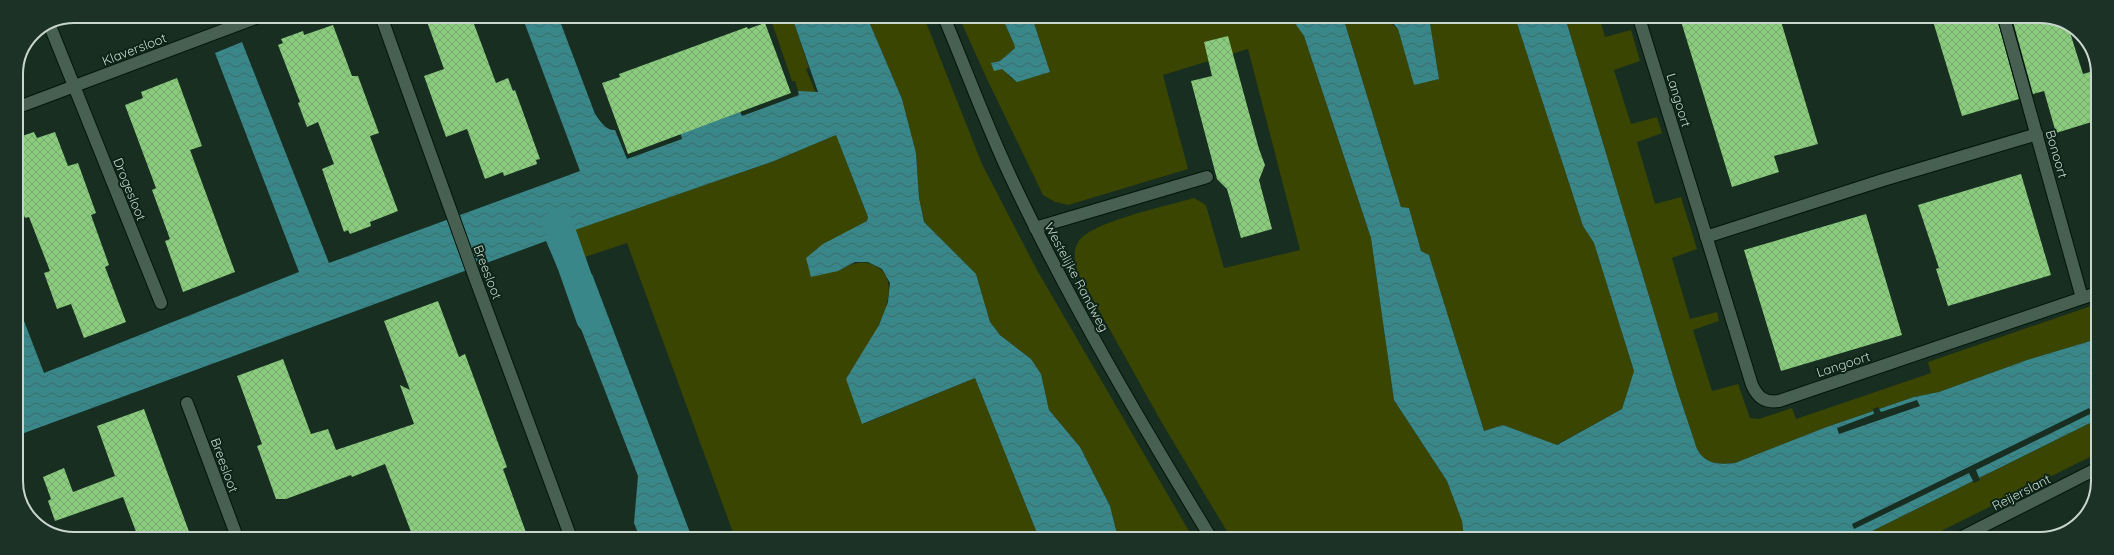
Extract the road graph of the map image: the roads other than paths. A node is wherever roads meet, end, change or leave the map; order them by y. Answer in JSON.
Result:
{"nodes":[{"id":1,"x":242,"y":23,"type":"edge"},
{"id":2,"x":384,"y":23,"type":"edge"},
{"id":3,"x":947,"y":23,"type":"edge"},
{"id":4,"x":1641,"y":23,"type":"edge"},
{"id":5,"x":2005,"y":23,"type":"edge"},
{"id":6,"x":51,"y":29,"type":"edge"},
{"id":7,"x":73,"y":86,"type":"junction"},
{"id":8,"x":23,"y":105,"type":"edge"},
{"id":9,"x":2037,"y":134,"type":"junction"},
{"id":10,"x":1207,"y":177,"type":"dead end"},
{"id":11,"x":1035,"y":228,"type":"junction"},
{"id":12,"x":1706,"y":237,"type":"junction"},
{"id":13,"x":2091,"y":295,"type":"edge"},
{"id":14,"x":2082,"y":298,"type":"junction"},
{"id":15,"x":161,"y":303,"type":"dead end"},
{"id":16,"x":187,"y":403,"type":"dead end"},
{"id":17,"x":2091,"y":472,"type":"edge"},
{"id":18,"x":235,"y":532,"type":"edge"},
{"id":19,"x":569,"y":532,"type":"edge"},
{"id":20,"x":1207,"y":532,"type":"edge"},
{"id":21,"x":1972,"y":532,"type":"edge"}],
"edges":[{"from":1,"to":7,"type":"street","name":"Klaversloot"},
{"from":2,"to":19,"type":"street","name":"Breesloot"},
{"from":3,"to":11,"type":"street","name":"Westelijke Randweg"},
{"from":4,"to":12,"type":"street","name":"Langoort"},
{"from":5,"to":9,"type":"street","name":"Bonoort"},
{"from":6,"to":7,"type":"street","name":"Drogesloot"},
{"from":7,"to":8,"type":"street","name":"Klaversloot"},
{"from":7,"to":15,"type":"street","name":"Drogesloot"},
{"from":9,"to":12,"type":"street"},
{"from":9,"to":14,"type":"street","name":"Bonoort"},
{"from":10,"to":11,"type":"street"},
{"from":11,"to":20,"type":"street","name":"Westelijke Randweg"},
{"from":12,"to":14,"type":"street","name":"Langoort"},
{"from":13,"to":14,"type":"street","name":"Langoort"},
{"from":16,"to":18,"type":"street","name":"Breesloot"},
{"from":17,"to":21,"type":"street","name":"Reijerslant"}]}
